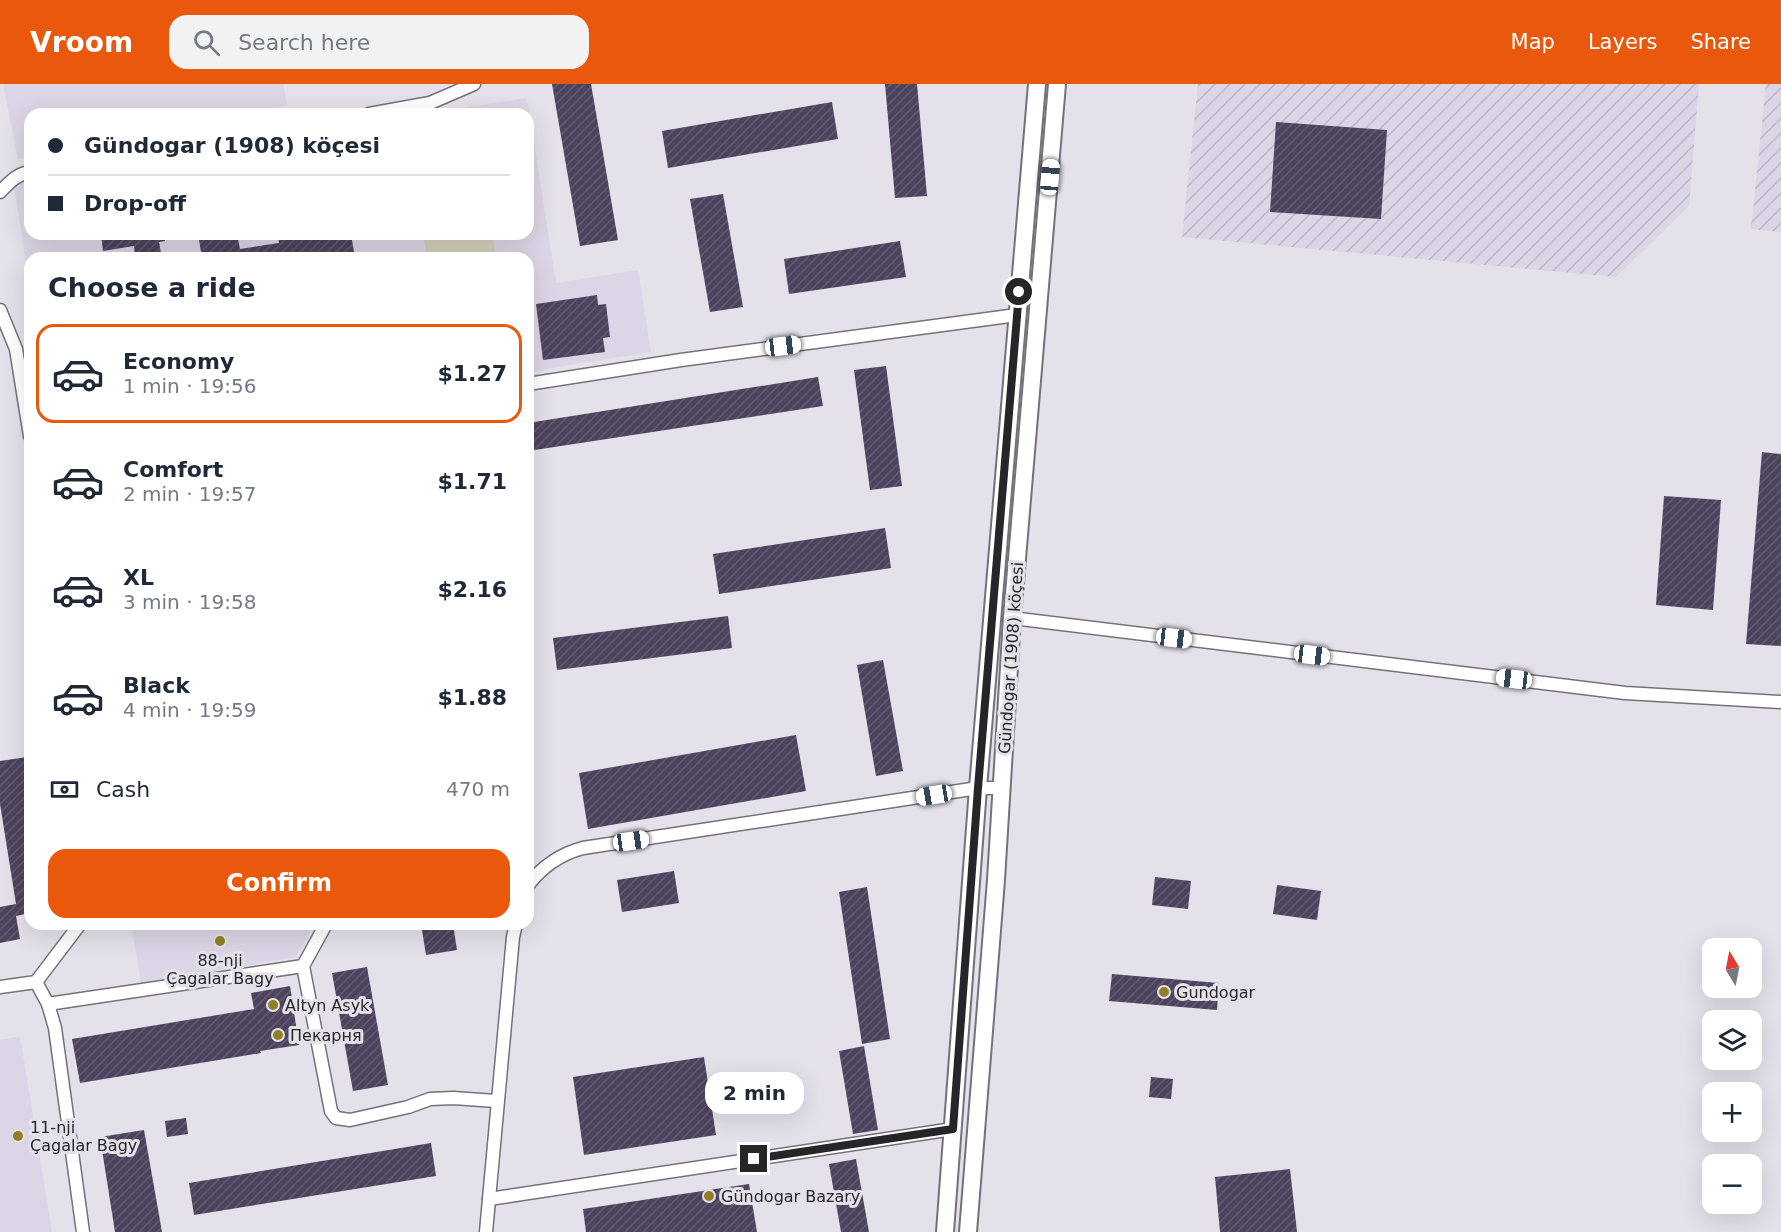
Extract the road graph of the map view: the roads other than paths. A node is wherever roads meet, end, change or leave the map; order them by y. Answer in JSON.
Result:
{"nodes":[{"id":1,"x":474,"y":84,"type":"edge"},
{"id":2,"x":1037,"y":84,"type":"edge"},
{"id":3,"x":1057,"y":84,"type":"edge"},
{"id":4,"x":406,"y":108,"type":"edge"},
{"id":5,"x":24,"y":174,"type":"edge"},
{"id":6,"x":0,"y":192,"type":"edge"},
{"id":7,"x":0,"y":310,"type":"edge"},
{"id":8,"x":1017,"y":315,"type":"junction"},
{"id":9,"x":1038,"y":315,"type":"junction"},
{"id":10,"x":534,"y":383,"type":"edge"},
{"id":11,"x":24,"y":399,"type":"edge"},
{"id":12,"x":1012,"y":618,"type":"junction"},
{"id":13,"x":1781,"y":702,"type":"edge"},
{"id":14,"x":978,"y":788,"type":"junction"},
{"id":15,"x":1002,"y":788,"type":"junction"},
{"id":16,"x":534,"y":877,"type":"edge"},
{"id":17,"x":75,"y":930,"type":"edge"},
{"id":18,"x":323,"y":930,"type":"edge"},
{"id":19,"x":515,"y":930,"type":"edge"},
{"id":20,"x":303,"y":966,"type":"junction"},
{"id":21,"x":36,"y":982,"type":"junction"},
{"id":22,"x":0,"y":987,"type":"edge"},
{"id":23,"x":48,"y":1004,"type":"junction"},
{"id":24,"x":496,"y":1101,"type":"junction"},
{"id":25,"x":953,"y":1129,"type":"junction"},
{"id":26,"x":489,"y":1199,"type":"junction"},
{"id":27,"x":83,"y":1232,"type":"edge"},
{"id":28,"x":486,"y":1232,"type":"edge"},
{"id":29,"x":945,"y":1232,"type":"edge"},
{"id":30,"x":968,"y":1232,"type":"edge"}],
"edges":[{"from":1,"to":4,"type":"street"},
{"from":2,"to":8,"type":"main road","name":"Gündogar (1908) köçesi"},
{"from":3,"to":9,"type":"main road","name":"Gündogar (1908) köçesi"},
{"from":5,"to":6,"type":"street"},
{"from":7,"to":11,"type":"street"},
{"from":8,"to":9,"type":"main road"},
{"from":8,"to":10,"type":"street"},
{"from":8,"to":14,"type":"main road","name":"Gündogar (1908) köçesi"},
{"from":9,"to":12,"type":"main road","name":"Gündogar (1908) köçesi"},
{"from":12,"to":13,"type":"street"},
{"from":12,"to":15,"type":"main road","name":"Gündogar (1908) köçesi"},
{"from":14,"to":15,"type":"street"},
{"from":14,"to":16,"type":"street"},
{"from":14,"to":25,"type":"main road","name":"Gündogar (1908) köçesi"},
{"from":15,"to":30,"type":"main road","name":"Gündogar (1908) köçesi"},
{"from":17,"to":21,"type":"street"},
{"from":18,"to":20,"type":"street"},
{"from":19,"to":24,"type":"street"},
{"from":20,"to":23,"type":"street"},
{"from":20,"to":24,"type":"street"},
{"from":21,"to":22,"type":"street"},
{"from":21,"to":23,"type":"street"},
{"from":23,"to":27,"type":"street"},
{"from":24,"to":26,"type":"street"},
{"from":25,"to":26,"type":"street"},
{"from":25,"to":29,"type":"main road","name":"Gündogar (1908) köçesi"},
{"from":26,"to":28,"type":"street"}]}
